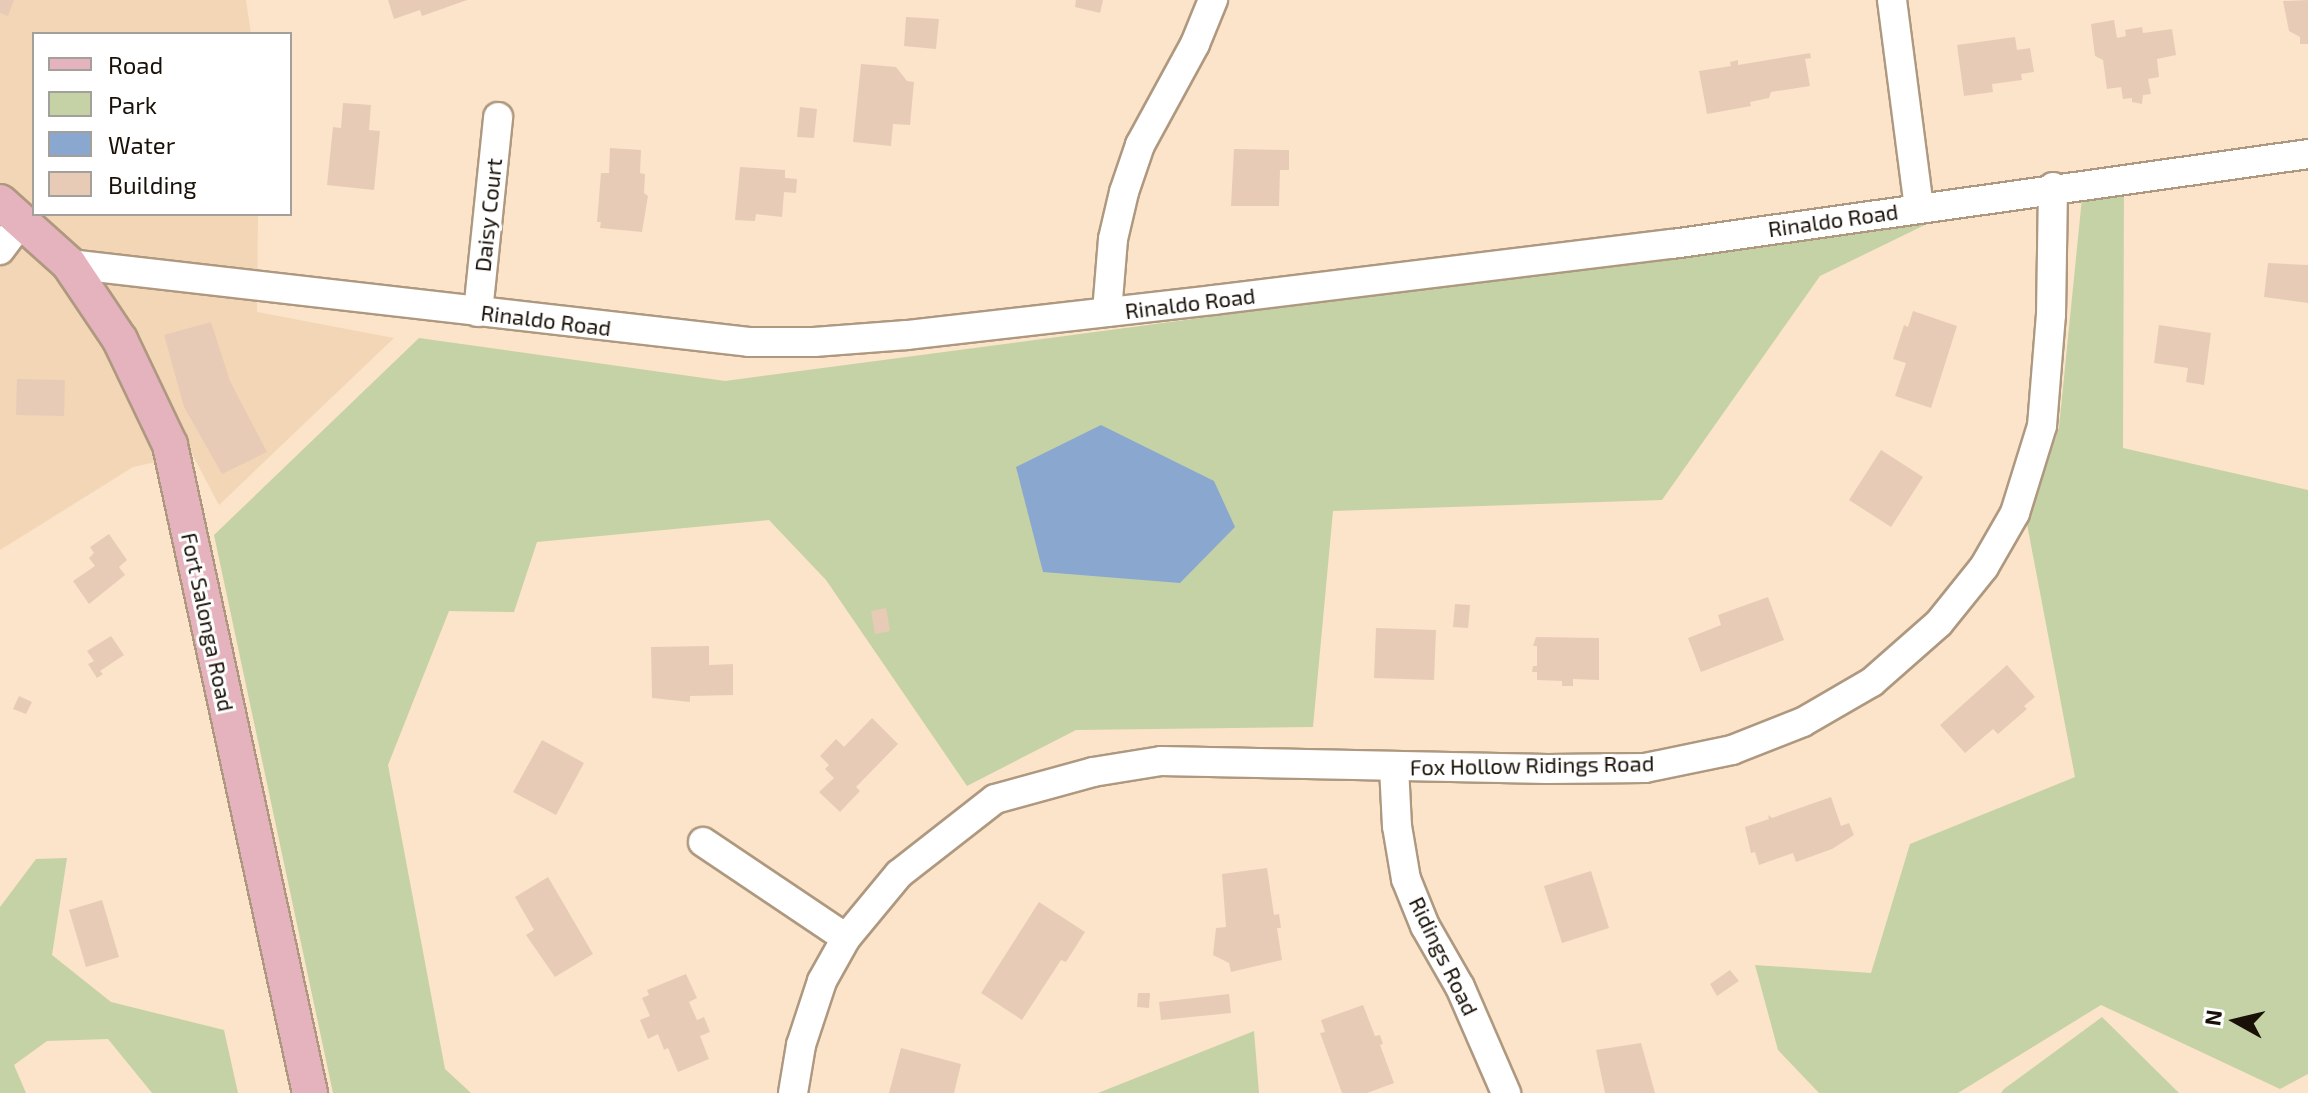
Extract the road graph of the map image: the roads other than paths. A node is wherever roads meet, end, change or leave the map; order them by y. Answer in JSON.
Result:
{"nodes":[{"id":1,"x":1213,"y":0,"type":"edge"},
{"id":2,"x":1892,"y":0,"type":"edge"},
{"id":3,"x":498,"y":117,"type":"dead end"},
{"id":4,"x":2308,"y":154,"type":"edge"},
{"id":5,"x":2053,"y":187,"type":"junction"},
{"id":6,"x":1919,"y":208,"type":"junction"},
{"id":7,"x":10,"y":212,"type":"edge"},
{"id":8,"x":0,"y":250,"type":"edge"},
{"id":9,"x":69,"y":264,"type":"junction"},
{"id":10,"x":478,"y":312,"type":"junction"},
{"id":11,"x":1107,"y":312,"type":"junction"},
{"id":12,"x":1394,"y":767,"type":"junction"},
{"id":13,"x":703,"y":842,"type":"dead end"},
{"id":14,"x":846,"y":938,"type":"junction"},
{"id":15,"x":310,"y":1093,"type":"edge"},
{"id":16,"x":793,"y":1093,"type":"edge"},
{"id":17,"x":1506,"y":1093,"type":"edge"}],
"edges":[{"from":1,"to":11,"type":"street"},
{"from":2,"to":6,"type":"street"},
{"from":3,"to":10,"type":"street","name":"Daisy Court"},
{"from":4,"to":5,"type":"street","name":"Rinaldo Road"},
{"from":5,"to":6,"type":"street","name":"Rinaldo Road"},
{"from":5,"to":12,"type":"street","name":"Fox Hollow Ridings Road"},
{"from":6,"to":11,"type":"street","name":"Rinaldo Road"},
{"from":7,"to":8,"type":"street"},
{"from":7,"to":9,"type":"main road","name":"Fort Salonga Road"},
{"from":9,"to":10,"type":"street","name":"Rinaldo Road"},
{"from":9,"to":15,"type":"main road","name":"Fort Salonga Road"},
{"from":10,"to":11,"type":"street","name":"Rinaldo Road"},
{"from":12,"to":14,"type":"street","name":"Fox Hollow Ridings Road"},
{"from":12,"to":17,"type":"street","name":"Ridings Road"},
{"from":13,"to":14,"type":"street"},
{"from":14,"to":16,"type":"street","name":"Fox Hollow Ridings Road"}]}
